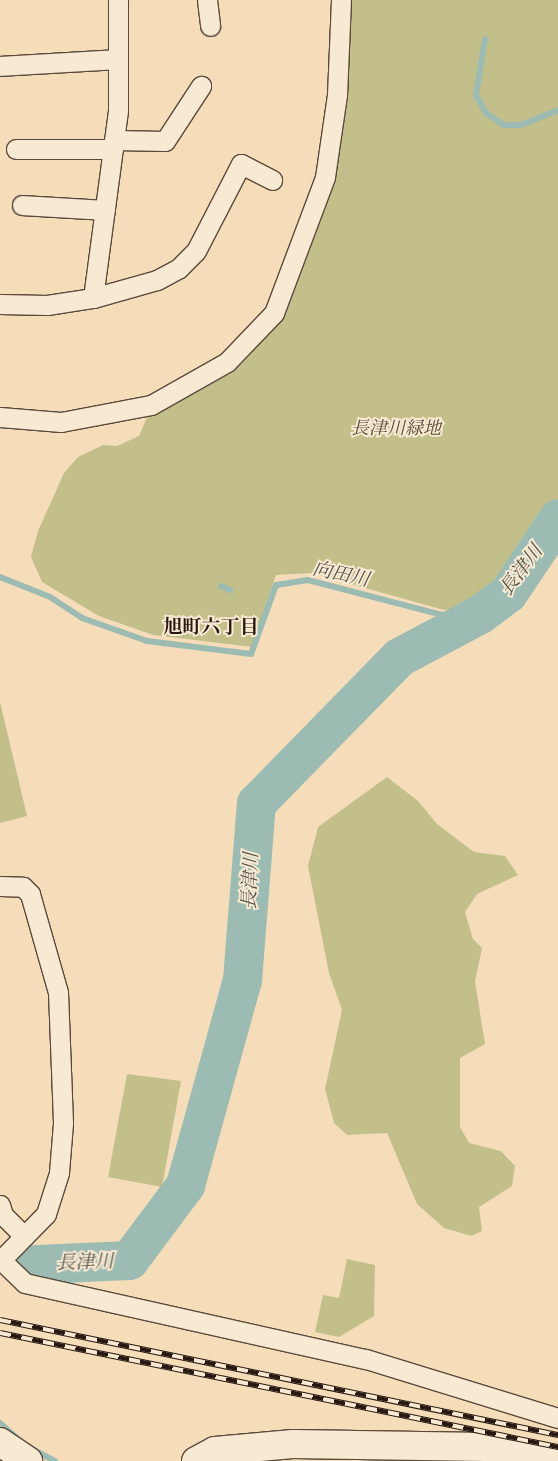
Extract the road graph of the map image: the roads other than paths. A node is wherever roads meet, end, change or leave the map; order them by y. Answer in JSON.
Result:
{"nodes":[{"id":1,"x":118,"y":0,"type":"edge"},
{"id":2,"x":207,"y":0,"type":"edge"},
{"id":3,"x":341,"y":0,"type":"edge"},
{"id":4,"x":210,"y":26,"type":"dead end"},
{"id":5,"x":118,"y":59,"type":"junction"},
{"id":6,"x":0,"y":66,"type":"edge"},
{"id":7,"x":201,"y":86,"type":"dead end"},
{"id":8,"x":113,"y":144,"type":"junction"},
{"id":9,"x":16,"y":149,"type":"dead end"},
{"id":10,"x":272,"y":180,"type":"dead end"},
{"id":11,"x":22,"y":205,"type":"dead end"},
{"id":12,"x":105,"y":210,"type":"junction"},
{"id":13,"x":93,"y":298,"type":"junction"},
{"id":14,"x":0,"y":304,"type":"edge"},
{"id":15,"x":0,"y":417,"type":"edge"},
{"id":16,"x":0,"y":886,"type":"edge"},
{"id":17,"x":0,"y":1205,"type":"edge"},
{"id":18,"x":24,"y":1236,"type":"junction"},
{"id":19,"x":0,"y":1262,"type":"edge"},
{"id":20,"x":558,"y":1418,"type":"edge"},
{"id":21,"x":0,"y":1442,"type":"edge"},
{"id":22,"x":295,"y":1453,"type":"edge"},
{"id":23,"x":210,"y":1458,"type":"edge"},
{"id":24,"x":28,"y":1461,"type":"edge"},
{"id":25,"x":550,"y":1461,"type":"edge"}],
"edges":[{"from":1,"to":5,"type":"street"},
{"from":2,"to":4,"type":"street"},
{"from":3,"to":15,"type":"street"},
{"from":5,"to":6,"type":"street"},
{"from":5,"to":8,"type":"street"},
{"from":7,"to":8,"type":"street"},
{"from":8,"to":9,"type":"street"},
{"from":8,"to":12,"type":"street"},
{"from":10,"to":13,"type":"street"},
{"from":11,"to":12,"type":"street"},
{"from":12,"to":13,"type":"street"},
{"from":13,"to":14,"type":"street"},
{"from":16,"to":18,"type":"street"},
{"from":17,"to":18,"type":"street"},
{"from":18,"to":19,"type":"street"},
{"from":19,"to":20,"type":"street"},
{"from":21,"to":24,"type":"street"},
{"from":22,"to":23,"type":"street"},
{"from":22,"to":25,"type":"street"}]}
